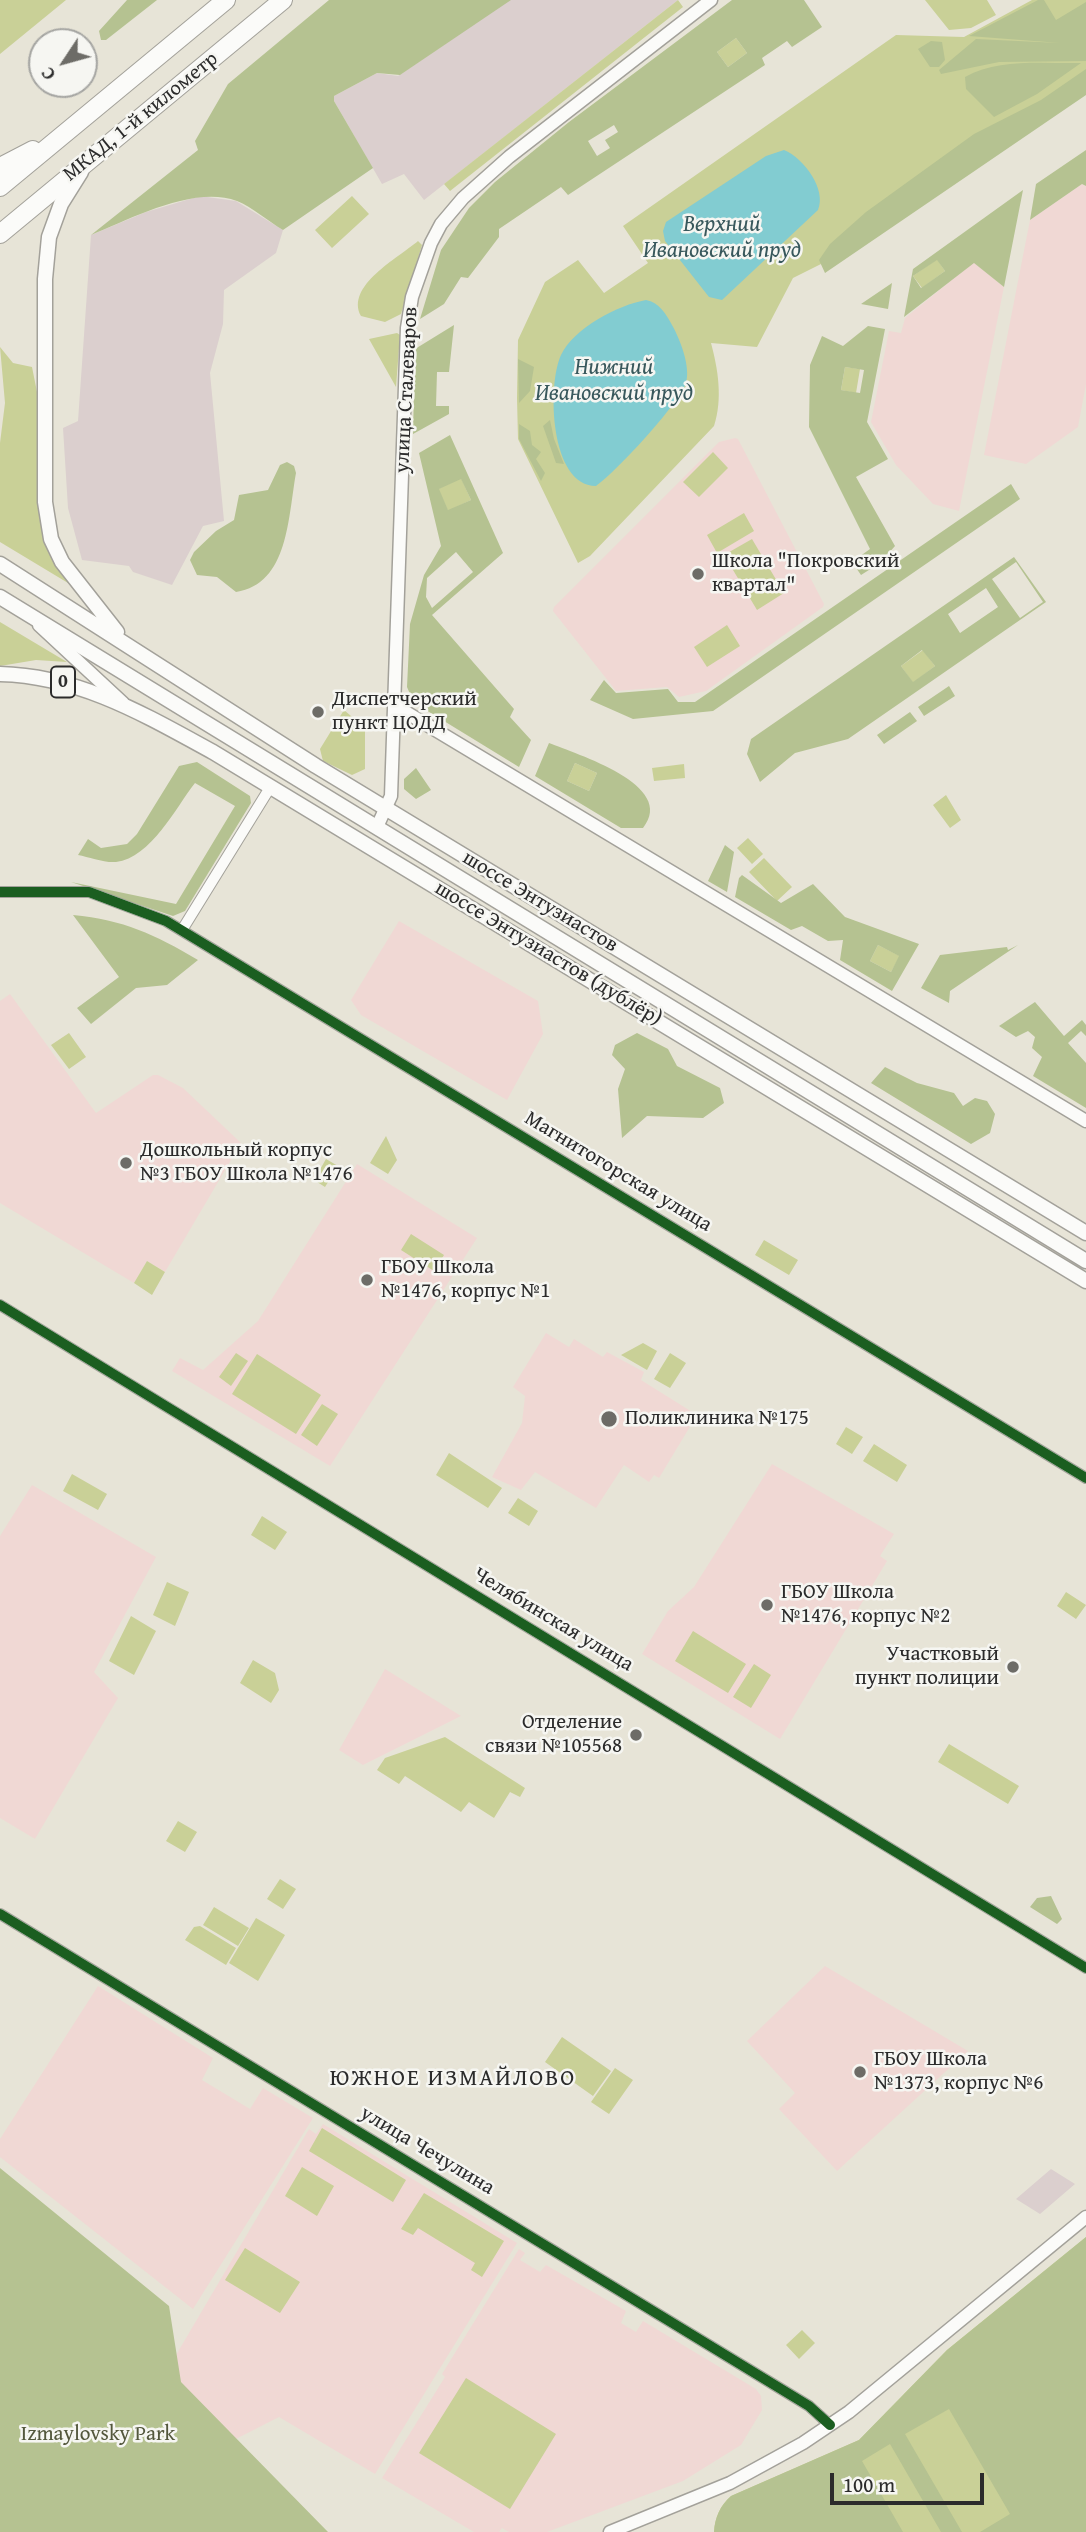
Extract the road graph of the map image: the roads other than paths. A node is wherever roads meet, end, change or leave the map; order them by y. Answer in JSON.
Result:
{"nodes":[{"id":1,"x":226,"y":0,"type":"edge"},
{"id":2,"x":283,"y":0,"type":"edge"},
{"id":3,"x":711,"y":0,"type":"edge"},
{"id":4,"x":72,"y":127,"type":"junction"},
{"id":5,"x":89,"y":159,"type":"junction"},
{"id":6,"x":0,"y":167,"type":"edge"},
{"id":7,"x":0,"y":187,"type":"edge"},
{"id":8,"x":0,"y":234,"type":"edge"},
{"id":9,"x":0,"y":564,"type":"edge"},
{"id":10,"x":0,"y":597,"type":"edge"},
{"id":11,"x":23,"y":611,"type":"junction"},
{"id":12,"x":125,"y":641,"type":"junction"},
{"id":13,"x":0,"y":674,"type":"edge"},
{"id":14,"x":123,"y":703,"type":"junction"},
{"id":15,"x":394,"y":705,"type":"junction"},
{"id":16,"x":271,"y":786,"type":"junction"},
{"id":17,"x":387,"y":808,"type":"junction"},
{"id":18,"x":377,"y":827,"type":"junction"},
{"id":19,"x":0,"y":892,"type":"edge"},
{"id":20,"x":181,"y":930,"type":"junction"},
{"id":21,"x":1086,"y":1121,"type":"edge"},
{"id":22,"x":1086,"y":1233,"type":"edge"},
{"id":23,"x":1086,"y":1261,"type":"edge"},
{"id":24,"x":1086,"y":1281,"type":"edge"},
{"id":25,"x":0,"y":1306,"type":"edge"},
{"id":26,"x":1086,"y":1478,"type":"edge"},
{"id":27,"x":0,"y":1914,"type":"edge"},
{"id":28,"x":1086,"y":1968,"type":"edge"},
{"id":29,"x":1086,"y":2217,"type":"edge"},
{"id":30,"x":830,"y":2425,"type":"junction"},
{"id":31,"x":610,"y":2532,"type":"edge"}],
"edges":[{"from":1,"to":4,"type":"highway","name":"МКАД, 1-й километр"},
{"from":2,"to":5,"type":"highway","name":"МКАД, 1-й километр"},
{"from":3,"to":15,"type":"main road","name":"улица Сталеваров"},
{"from":4,"to":6,"type":"highway"},
{"from":4,"to":7,"type":"highway","name":"МКАД, 1-й километр"},
{"from":5,"to":8,"type":"highway","name":"МКАД, 1-й километр"},
{"from":5,"to":12,"type":"main road"},
{"from":9,"to":12,"type":"main road","name":"шоссе Энтузиастов"},
{"from":10,"to":11,"type":"main road","name":"шоссе Энтузиастов"},
{"from":11,"to":14,"type":"main road","name":"шоссе Энтузиастов (дублёр)"},
{"from":11,"to":18,"type":"main road","name":"шоссе Энтузиастов"},
{"from":12,"to":17,"type":"main road","name":"шоссе Энтузиастов"},
{"from":13,"to":14,"type":"main road","number":"0"},
{"from":14,"to":16,"type":"main road","name":"шоссе Энтузиастов (дублёр)"},
{"from":15,"to":17,"type":"main road","name":"улица Сталеваров"},
{"from":15,"to":21,"type":"main road"},
{"from":16,"to":20,"type":"street"},
{"from":16,"to":24,"type":"main road","name":"шоссе Энтузиастов (дублёр)"},
{"from":17,"to":18,"type":"main road","name":"улица Сталеваров"},
{"from":17,"to":22,"type":"main road","name":"шоссе Энтузиастов"},
{"from":18,"to":23,"type":"main road","name":"шоссе Энтузиастов"},
{"from":19,"to":20,"type":"street","name":"Магнитогорская улица"},
{"from":20,"to":26,"type":"street","name":"Магнитогорская улица"},
{"from":25,"to":28,"type":"street","name":"Челябинская улица"},
{"from":27,"to":30,"type":"street","name":"улица Чечулина"},
{"from":29,"to":30,"type":"main road"},
{"from":30,"to":31,"type":"main road"}]}
